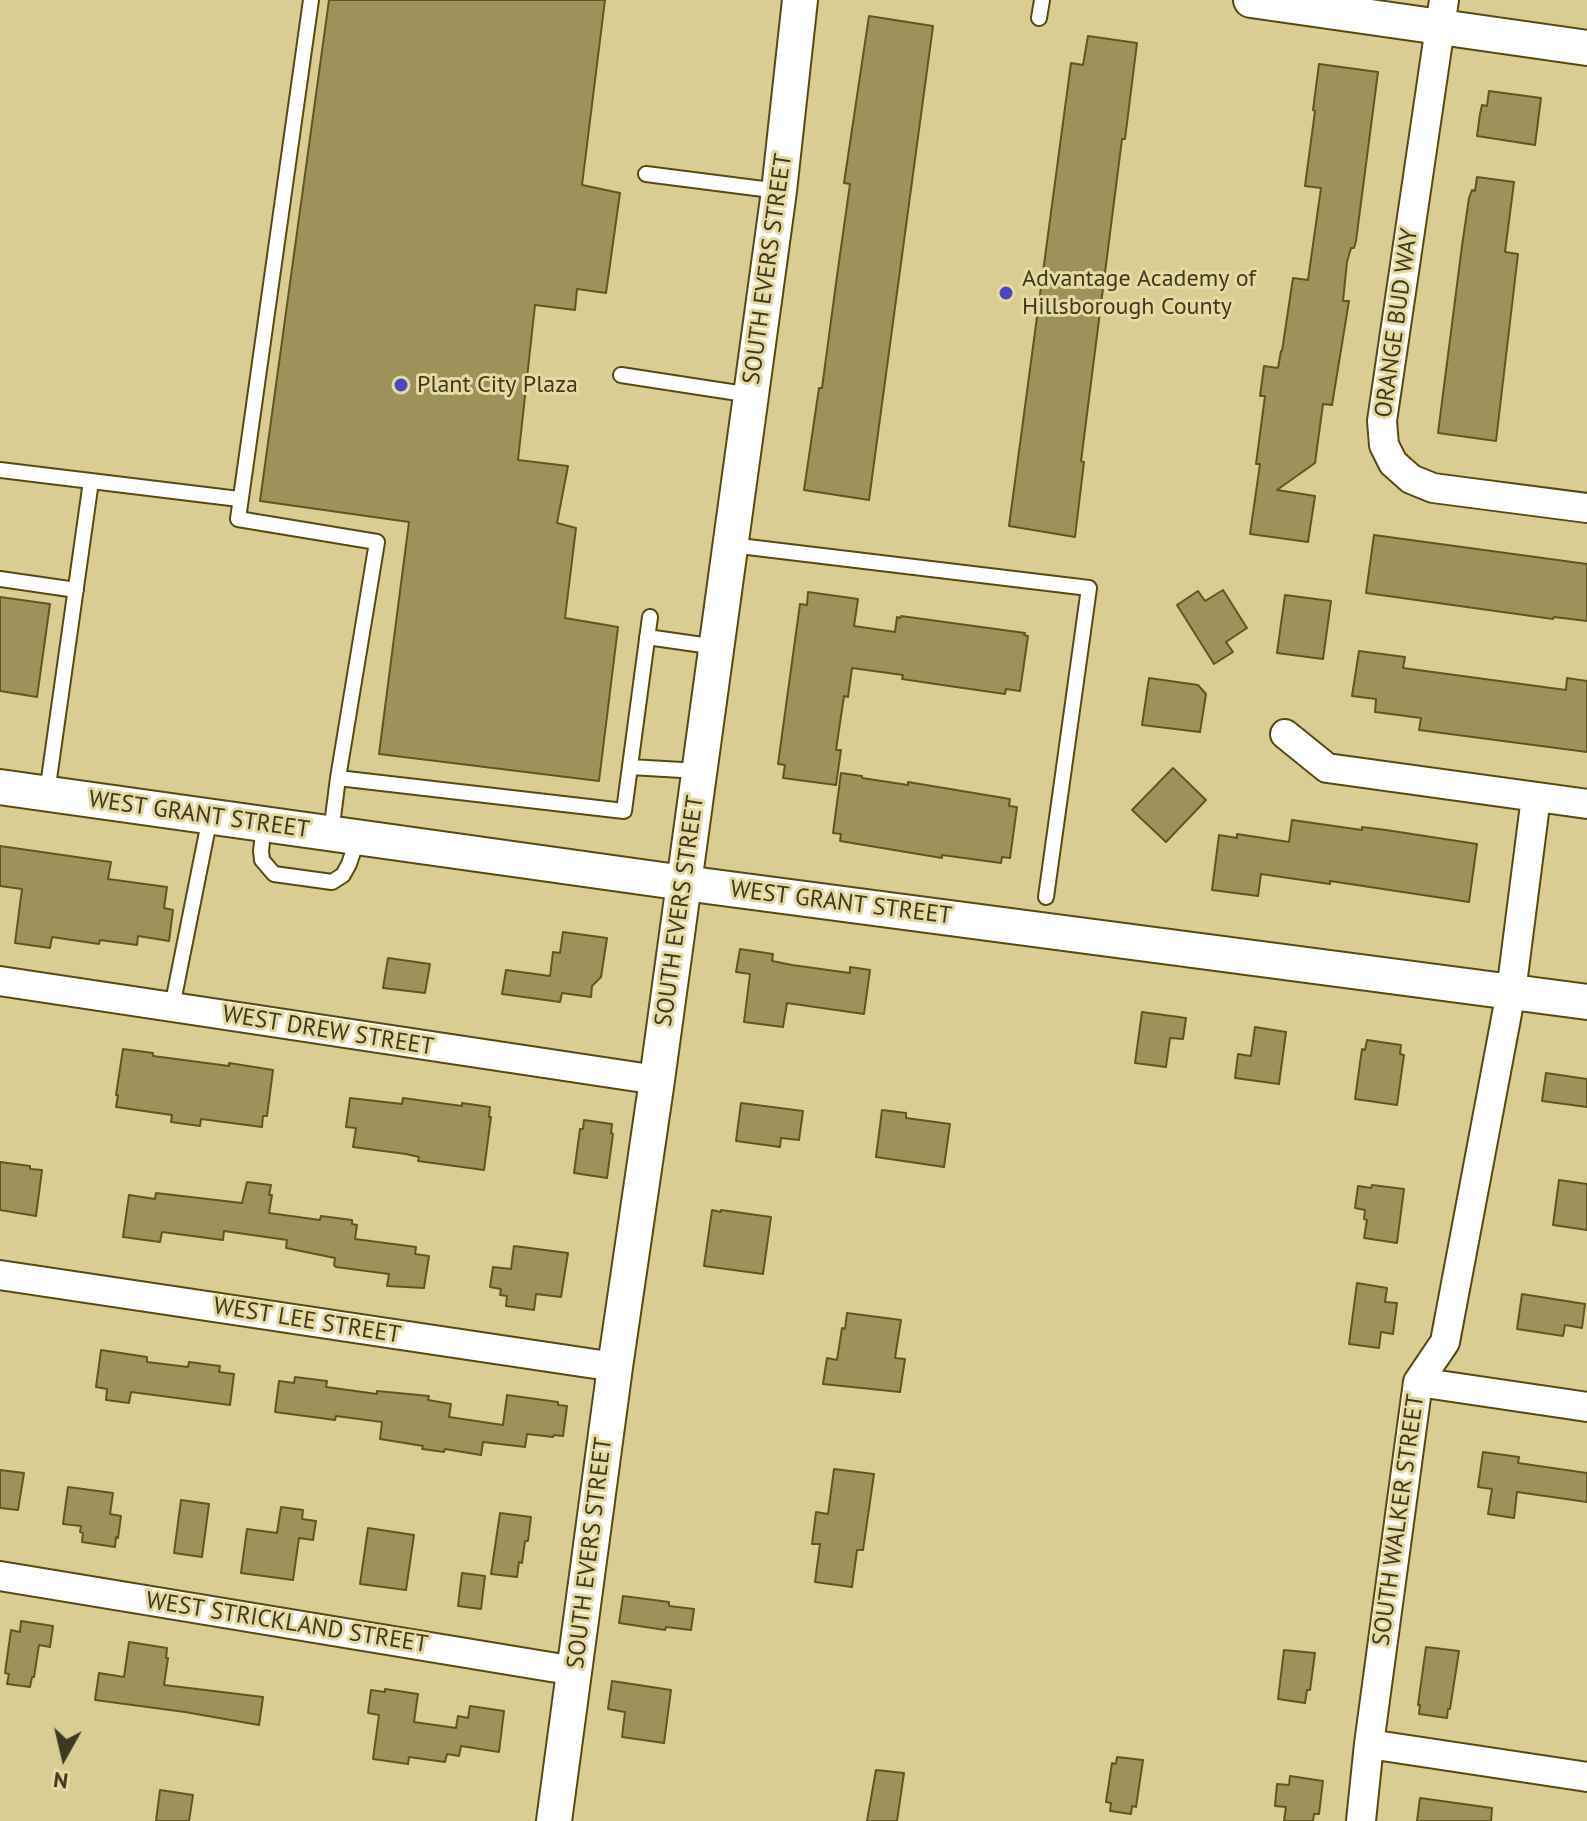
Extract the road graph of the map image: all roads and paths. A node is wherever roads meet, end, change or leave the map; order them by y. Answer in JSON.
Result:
{"nodes":[{"id":1,"x":311,"y":0,"type":"edge"},
{"id":2,"x":800,"y":0,"type":"edge"},
{"id":3,"x":1042,"y":0,"type":"edge"},
{"id":4,"x":1251,"y":0,"type":"edge"},
{"id":5,"x":1442,"y":14,"type":"edge"},
{"id":6,"x":1039,"y":18,"type":"dead end"},
{"id":7,"x":1587,"y":48,"type":"edge"},
{"id":8,"x":646,"y":174,"type":"dead end"},
{"id":9,"x":779,"y":191,"type":"junction"},
{"id":10,"x":621,"y":375,"type":"dead end"},
{"id":11,"x":751,"y":395,"type":"junction"},
{"id":12,"x":0,"y":470,"type":"edge"},
{"id":13,"x":91,"y":481,"type":"junction"},
{"id":14,"x":239,"y":499,"type":"junction"},
{"id":15,"x":1587,"y":508,"type":"edge"},
{"id":16,"x":731,"y":544,"type":"junction"},
{"id":17,"x":0,"y":579,"type":"edge"},
{"id":18,"x":76,"y":590,"type":"junction"},
{"id":19,"x":650,"y":617,"type":"dead end"},
{"id":20,"x":647,"y":637,"type":"junction"},
{"id":21,"x":717,"y":647,"type":"junction"},
{"id":22,"x":1285,"y":734,"type":"dead end"},
{"id":23,"x":630,"y":767,"type":"junction"},
{"id":24,"x":699,"y":771,"type":"junction"},
{"id":25,"x":338,"y":778,"type":"junction"},
{"id":26,"x":0,"y":787,"type":"edge"},
{"id":27,"x":47,"y":793,"type":"junction"},
{"id":28,"x":1536,"y":797,"type":"junction"},
{"id":29,"x":1587,"y":804,"type":"edge"},
{"id":30,"x":210,"y":816,"type":"junction"},
{"id":31,"x":264,"y":824,"type":"junction"},
{"id":32,"x":345,"y":835,"type":"junction"},
{"id":33,"x":684,"y":883,"type":"junction"},
{"id":34,"x":1046,"y":897,"type":"dead end"},
{"id":35,"x":0,"y":981,"type":"edge"},
{"id":36,"x":1511,"y":992,"type":"junction"},
{"id":37,"x":1587,"y":1002,"type":"edge"},
{"id":38,"x":172,"y":1007,"type":"junction"},
{"id":39,"x":657,"y":1080,"type":"junction"},
{"id":40,"x":0,"y":1275,"type":"edge"},
{"id":41,"x":615,"y":1367,"type":"junction"},
{"id":42,"x":1418,"y":1382,"type":"junction"},
{"id":43,"x":1587,"y":1407,"type":"edge"},
{"id":44,"x":0,"y":1576,"type":"edge"},
{"id":45,"x":575,"y":1671,"type":"junction"},
{"id":46,"x":1369,"y":1744,"type":"junction"},
{"id":47,"x":1587,"y":1777,"type":"edge"},
{"id":48,"x":554,"y":1821,"type":"edge"},
{"id":49,"x":1361,"y":1821,"type":"edge"}],
"edges":[{"from":1,"to":14,"type":"lane"},
{"from":2,"to":9,"type":"street","name":"SOUTH EVERS STREET"},
{"from":3,"to":6,"type":"lane"},
{"from":4,"to":5,"type":"street"},
{"from":5,"to":7,"type":"street"},
{"from":5,"to":15,"type":"street","name":"ORANGE BUD WAY"},
{"from":8,"to":9,"type":"lane"},
{"from":9,"to":11,"type":"street","name":"SOUTH EVERS STREET"},
{"from":10,"to":11,"type":"lane"},
{"from":11,"to":16,"type":"street","name":"SOUTH EVERS STREET"},
{"from":12,"to":13,"type":"lane"},
{"from":13,"to":14,"type":"lane"},
{"from":13,"to":18,"type":"lane"},
{"from":14,"to":25,"type":"lane"},
{"from":16,"to":21,"type":"street","name":"SOUTH EVERS STREET"},
{"from":16,"to":34,"type":"lane"},
{"from":17,"to":18,"type":"lane"},
{"from":18,"to":27,"type":"lane"},
{"from":19,"to":20,"type":"lane"},
{"from":20,"to":21,"type":"lane"},
{"from":20,"to":23,"type":"lane"},
{"from":21,"to":24,"type":"street","name":"SOUTH EVERS STREET"},
{"from":22,"to":28,"type":"street"},
{"from":23,"to":24,"type":"lane"},
{"from":23,"to":25,"type":"lane"},
{"from":24,"to":33,"type":"street","name":"SOUTH EVERS STREET"},
{"from":25,"to":32,"type":"lane"},
{"from":26,"to":27,"type":"street","name":"WEST GRANT STREET"},
{"from":27,"to":30,"type":"street","name":"WEST GRANT STREET"},
{"from":28,"to":29,"type":"street"},
{"from":28,"to":36,"type":"street","name":"SOUTH WALKER STREET"},
{"from":30,"to":31,"type":"street","name":"WEST GRANT STREET"},
{"from":30,"to":38,"type":"lane"},
{"from":31,"to":32,"type":"street","name":"WEST GRANT STREET"},
{"from":31,"to":32,"type":"lane"},
{"from":32,"to":33,"type":"street","name":"WEST GRANT STREET"},
{"from":33,"to":36,"type":"street","name":"WEST GRANT STREET"},
{"from":33,"to":39,"type":"street","name":"SOUTH EVERS STREET"},
{"from":35,"to":38,"type":"street","name":"WEST DREW STREET"},
{"from":36,"to":37,"type":"street","name":"WEST GRANT STREET"},
{"from":36,"to":42,"type":"street","name":"SOUTH WALKER STREET"},
{"from":38,"to":39,"type":"street","name":"WEST DREW STREET"},
{"from":39,"to":41,"type":"street","name":"SOUTH EVERS STREET"},
{"from":40,"to":41,"type":"street","name":"WEST LEE STREET"},
{"from":41,"to":45,"type":"street","name":"SOUTH EVERS STREET"},
{"from":42,"to":43,"type":"street"},
{"from":42,"to":46,"type":"street","name":"SOUTH WALKER STREET"},
{"from":44,"to":45,"type":"street","name":"WEST STRICKLAND STREET"},
{"from":45,"to":48,"type":"street","name":"SOUTH EVERS STREET"},
{"from":46,"to":47,"type":"street"},
{"from":46,"to":49,"type":"street","name":"SOUTH WALKER STREET"}]}
